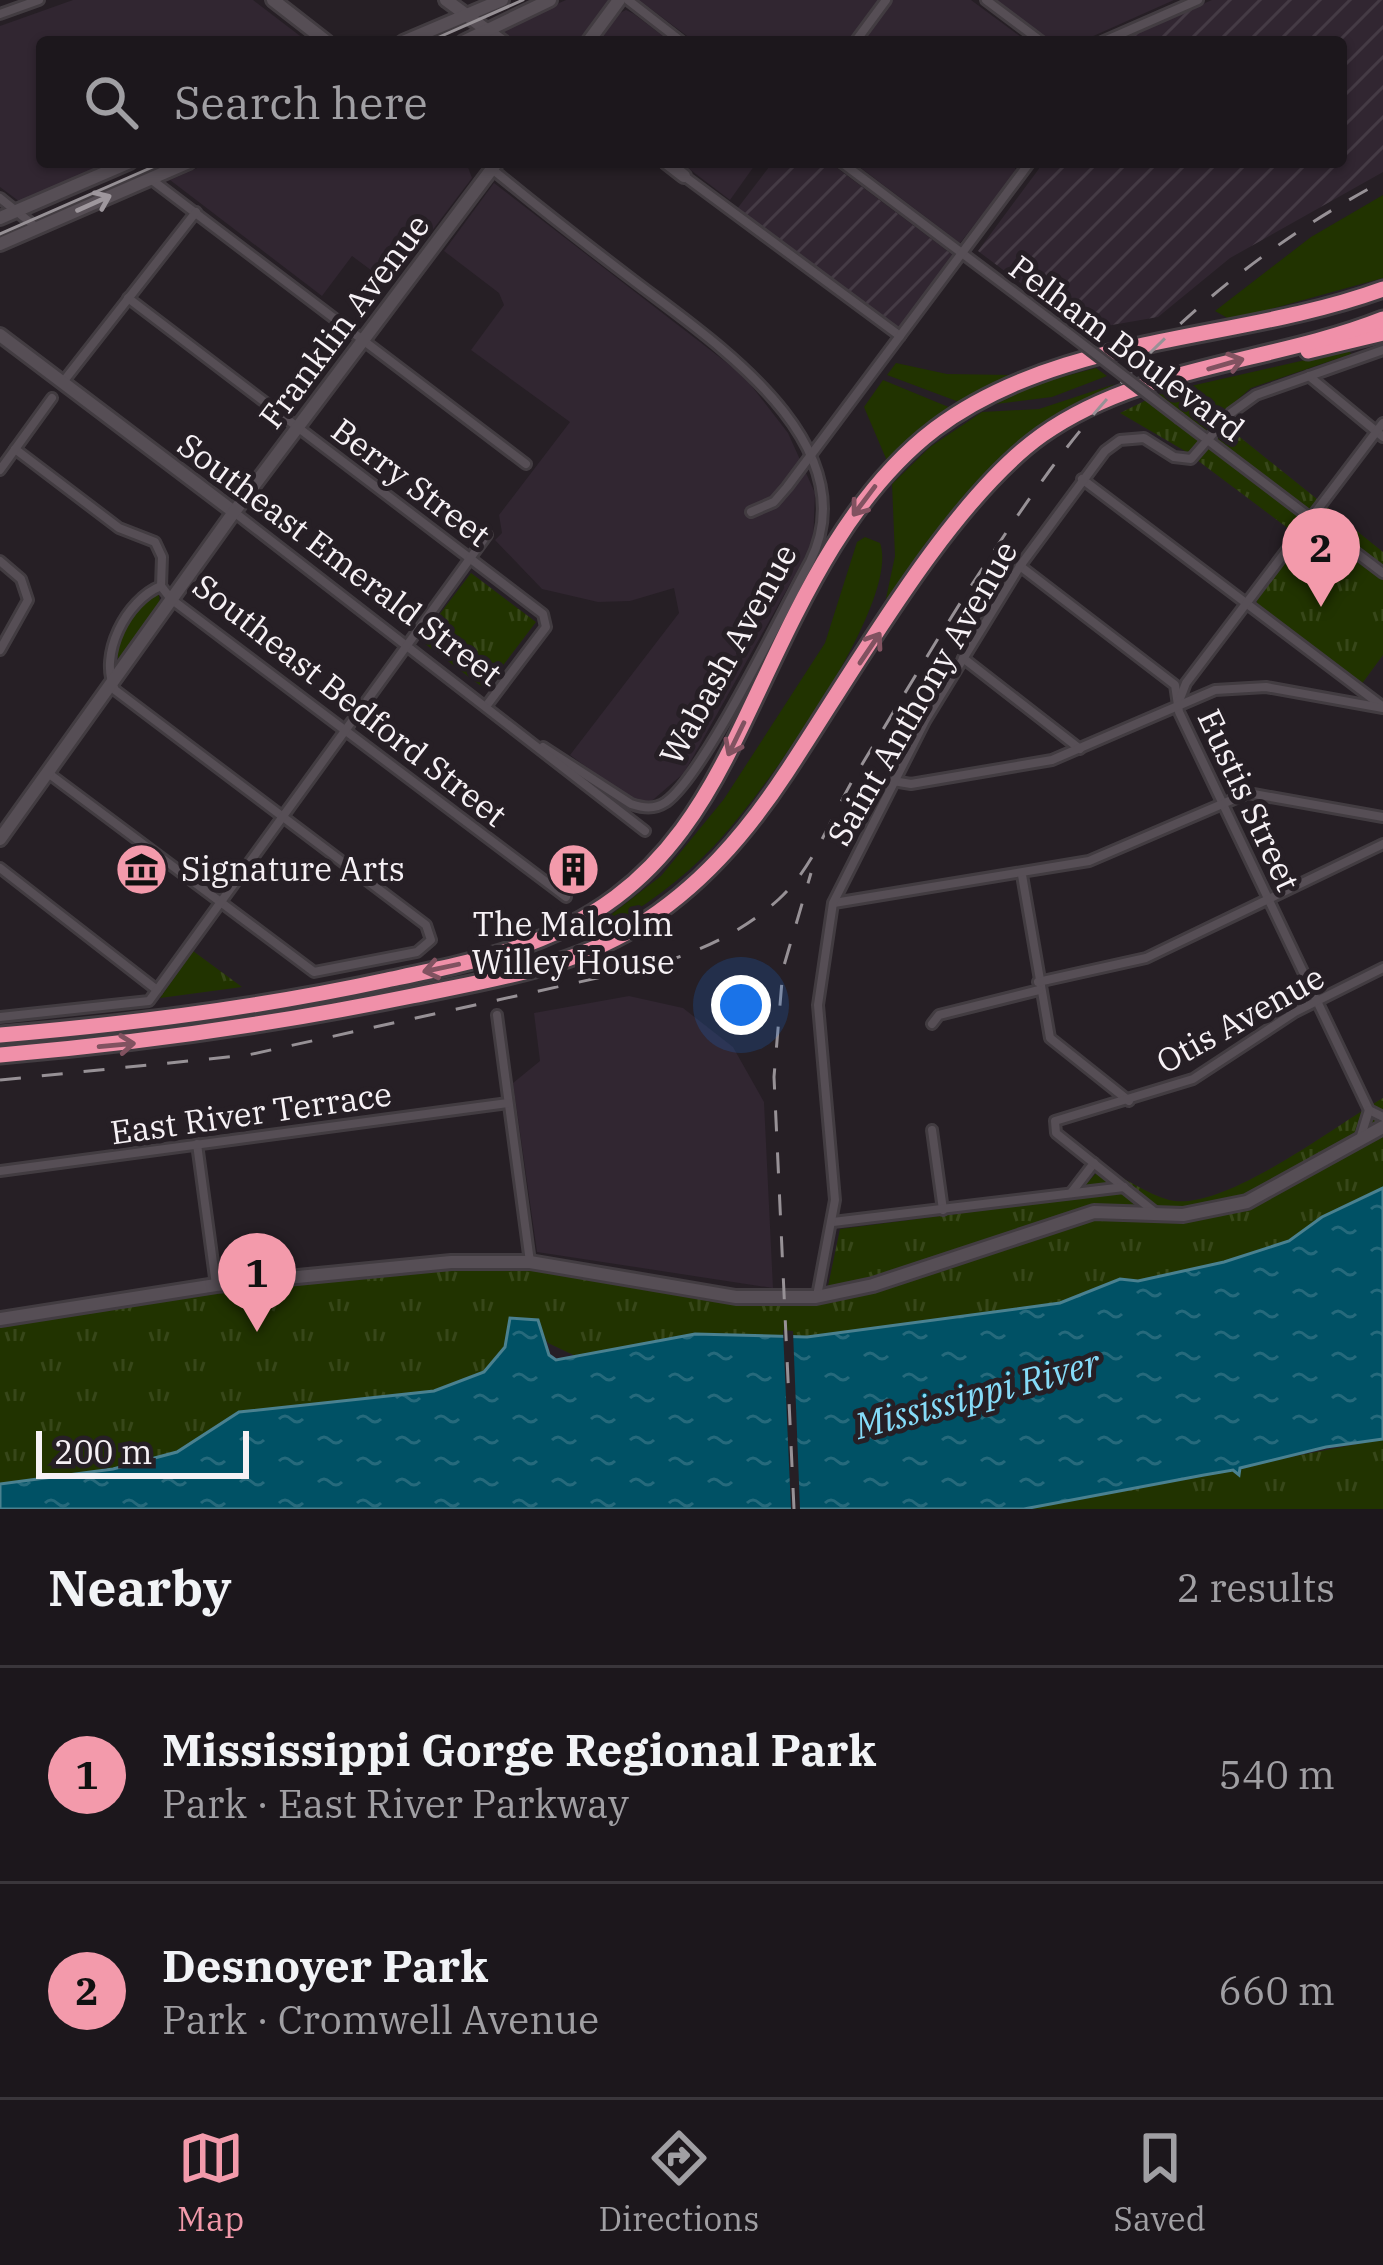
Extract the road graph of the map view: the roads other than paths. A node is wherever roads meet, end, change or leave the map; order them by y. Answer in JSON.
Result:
{"nodes":[{"id":1,"x":39,"y":0,"type":"edge"},
{"id":2,"x":273,"y":0,"type":"edge"},
{"id":3,"x":446,"y":0,"type":"edge"},
{"id":4,"x":502,"y":0,"type":"edge"},
{"id":5,"x":550,"y":0,"type":"edge"},
{"id":6,"x":623,"y":0,"type":"edge"},
{"id":7,"x":886,"y":0,"type":"edge"},
{"id":8,"x":986,"y":0,"type":"edge"},
{"id":9,"x":1199,"y":1,"type":"edge"},
{"id":10,"x":0,"y":14,"type":"edge"},
{"id":11,"x":465,"y":16,"type":"junction"},
{"id":12,"x":487,"y":31,"type":"junction"},
{"id":13,"x":319,"y":36,"type":"edge"},
{"id":14,"x":416,"y":36,"type":"edge"},
{"id":15,"x":477,"y":36,"type":"edge"},
{"id":16,"x":494,"y":36,"type":"edge"},
{"id":17,"x":593,"y":36,"type":"edge"},
{"id":18,"x":674,"y":36,"type":"edge"},
{"id":19,"x":861,"y":36,"type":"edge"},
{"id":20,"x":1034,"y":36,"type":"edge"},
{"id":21,"x":1116,"y":36,"type":"edge"},
{"id":22,"x":116,"y":168,"type":"edge"},
{"id":23,"x":176,"y":168,"type":"edge"},
{"id":24,"x":487,"y":168,"type":"edge"},
{"id":25,"x":495,"y":168,"type":"edge"},
{"id":26,"x":674,"y":168,"type":"edge"},
{"id":27,"x":849,"y":168,"type":"edge"},
{"id":28,"x":1022,"y":168,"type":"edge"},
{"id":29,"x":684,"y":176,"type":"joint"},
{"id":30,"x":151,"y":179,"type":"junction"},
{"id":31,"x":0,"y":198,"type":"edge"},
{"id":32,"x":16,"y":211,"type":"junction"},
{"id":33,"x":196,"y":212,"type":"junction"},
{"id":34,"x":0,"y":218,"type":"edge"},
{"id":35,"x":37,"y":228,"type":"junction"},
{"id":36,"x":0,"y":244,"type":"edge"},
{"id":37,"x":963,"y":254,"type":"junction"},
{"id":38,"x":1383,"y":289,"type":"edge"},
{"id":39,"x":128,"y":298,"type":"junction"},
{"id":40,"x":1383,"y":319,"type":"edge"},
{"id":41,"x":1383,"y":333,"type":"edge"},
{"id":42,"x":0,"y":334,"type":"edge"},
{"id":43,"x":898,"y":338,"type":"junction"},
{"id":44,"x":364,"y":340,"type":"junction"},
{"id":45,"x":1383,"y":350,"type":"edge"},
{"id":46,"x":1269,"y":352,"type":"junction"},
{"id":47,"x":1309,"y":376,"type":"junction"},
{"id":48,"x":62,"y":382,"type":"junction"},
{"id":49,"x":52,"y":398,"type":"dead end"},
{"id":50,"x":1383,"y":423,"type":"edge"},
{"id":51,"x":298,"y":426,"type":"junction"},
{"id":52,"x":1379,"y":435,"type":"edge"},
{"id":53,"x":1210,"y":442,"type":"junction"},
{"id":54,"x":15,"y":449,"type":"junction"},
{"id":55,"x":810,"y":456,"type":"junction"},
{"id":56,"x":526,"y":464,"type":"dead end"},
{"id":57,"x":1,"y":467,"type":"edge"},
{"id":58,"x":1082,"y":479,"type":"junction"},
{"id":59,"x":234,"y":512,"type":"junction"},
{"id":60,"x":751,"y":512,"type":"dead end"},
{"id":61,"x":1311,"y":518,"type":"junction"},
{"id":62,"x":487,"y":535,"type":"dead end"},
{"id":63,"x":469,"y":556,"type":"junction"},
{"id":64,"x":0,"y":561,"type":"edge"},
{"id":65,"x":1020,"y":566,"type":"junction"},
{"id":66,"x":1383,"y":573,"type":"edge"},
{"id":67,"x":161,"y":586,"type":"junction"},
{"id":68,"x":171,"y":599,"type":"junction"},
{"id":69,"x":1247,"y":602,"type":"junction"},
{"id":70,"x":404,"y":643,"type":"junction"},
{"id":71,"x":0,"y":650,"type":"edge"},
{"id":72,"x":962,"y":658,"type":"junction"},
{"id":73,"x":110,"y":684,"type":"junction"},
{"id":74,"x":1178,"y":702,"type":"junction"},
{"id":75,"x":488,"y":706,"type":"junction"},
{"id":76,"x":1383,"y":707,"type":"edge"},
{"id":77,"x":343,"y":729,"type":"junction"},
{"id":78,"x":543,"y":747,"type":"junction"},
{"id":79,"x":1081,"y":750,"type":"junction"},
{"id":80,"x":46,"y":772,"type":"junction"},
{"id":81,"x":892,"y":781,"type":"junction"},
{"id":82,"x":1223,"y":802,"type":"junction"},
{"id":83,"x":280,"y":816,"type":"junction"},
{"id":84,"x":1383,"y":817,"type":"edge"},
{"id":85,"x":644,"y":831,"type":"dead end"},
{"id":86,"x":0,"y":839,"type":"edge"},
{"id":87,"x":1383,"y":844,"type":"edge"},
{"id":88,"x":0,"y":868,"type":"edge"},
{"id":89,"x":1022,"y":875,"type":"junction"},
{"id":90,"x":566,"y":897,"type":"dead end"},
{"id":91,"x":1268,"y":899,"type":"junction"},
{"id":92,"x":219,"y":902,"type":"junction"},
{"id":93,"x":833,"y":903,"type":"junction"},
{"id":94,"x":1383,"y":968,"type":"edge"},
{"id":95,"x":1038,"y":986,"type":"junction"},
{"id":96,"x":157,"y":990,"type":"junction"},
{"id":97,"x":1317,"y":1001,"type":"junction"},
{"id":98,"x":497,"y":1015,"type":"dead end"},
{"id":99,"x":0,"y":1017,"type":"edge"},
{"id":100,"x":932,"y":1024,"type":"dead end"},
{"id":101,"x":0,"y":1035,"type":"edge"},
{"id":102,"x":0,"y":1055,"type":"edge"},
{"id":103,"x":1130,"y":1101,"type":"junction"},
{"id":104,"x":508,"y":1103,"type":"junction"},
{"id":105,"x":1369,"y":1110,"type":"junction"},
{"id":106,"x":1383,"y":1117,"type":"edge"},
{"id":107,"x":1383,"y":1127,"type":"edge"},
{"id":108,"x":932,"y":1130,"type":"dead end"},
{"id":109,"x":1359,"y":1140,"type":"junction"},
{"id":110,"x":197,"y":1144,"type":"junction"},
{"id":111,"x":1094,"y":1163,"type":"junction"},
{"id":112,"x":0,"y":1171,"type":"edge"},
{"id":113,"x":1126,"y":1187,"type":"junction"},
{"id":114,"x":1071,"y":1193,"type":"junction"},
{"id":115,"x":943,"y":1210,"type":"junction"},
{"id":116,"x":1156,"y":1215,"type":"junction"},
{"id":117,"x":833,"y":1222,"type":"junction"},
{"id":118,"x":530,"y":1262,"type":"junction"},
{"id":119,"x":216,"y":1285,"type":"junction"},
{"id":120,"x":816,"y":1297,"type":"junction"},
{"id":121,"x":0,"y":1319,"type":"edge"}],
"edges":[{"from":1,"to":10,"type":"street"},
{"from":2,"to":13,"type":"street"},
{"from":3,"to":11,"type":"street"},
{"from":4,"to":11,"type":"street"},
{"from":5,"to":12,"type":"street"},
{"from":6,"to":17,"type":"street"},
{"from":6,"to":18,"type":"street"},
{"from":7,"to":19,"type":"street"},
{"from":8,"to":20,"type":"street"},
{"from":9,"to":21,"type":"street"},
{"from":11,"to":12,"type":"street"},
{"from":11,"to":14,"type":"street"},
{"from":12,"to":15,"type":"street"},
{"from":12,"to":16,"type":"street"},
{"from":22,"to":32,"type":"street"},
{"from":23,"to":30,"type":"street"},
{"from":24,"to":44,"type":"street","name":"Franklin Avenue"},
{"from":25,"to":55,"type":"street"},
{"from":26,"to":29,"type":"street"},
{"from":27,"to":37,"type":"street","name":"Pelham Boulevard"},
{"from":28,"to":37,"type":"street","name":"Wabash Avenue"},
{"from":29,"to":43,"type":"street"},
{"from":30,"to":33,"type":"street"},
{"from":35,"to":30,"type":"street","one_way":true},
{"from":31,"to":32,"type":"street"},
{"from":32,"to":34,"type":"street"},
{"from":32,"to":35,"type":"street"},
{"from":33,"to":39,"type":"street"},
{"from":33,"to":44,"type":"street"},
{"from":35,"to":36,"type":"street"},
{"from":37,"to":43,"type":"street","name":"Wabash Avenue"},
{"from":37,"to":53,"type":"street","name":"Pelham Boulevard","bridge":true},
{"from":38,"to":101,"type":"highway","one_way":true},
{"from":39,"to":48,"type":"street"},
{"from":39,"to":51,"type":"street","name":"Berry Street"},
{"from":40,"to":46,"type":"highway"},
{"from":41,"to":46,"type":"highway"},
{"from":42,"to":48,"type":"street","name":"Southeast Emerald Street"},
{"from":43,"to":55,"type":"street","name":"Wabash Avenue"},
{"from":44,"to":51,"type":"street","name":"Franklin Avenue"},
{"from":44,"to":56,"type":"street"},
{"from":45,"to":47,"type":"street"},
{"from":102,"to":46,"type":"highway","one_way":true},
{"from":47,"to":52,"type":"street"},
{"from":47,"to":53,"type":"street"},
{"from":48,"to":59,"type":"street","name":"Southeast Emerald Street"},
{"from":49,"to":54,"type":"street"},
{"from":50,"to":52,"type":"street"},
{"from":51,"to":59,"type":"street","name":"Franklin Avenue"},
{"from":51,"to":63,"type":"street","name":"Berry Street"},
{"from":52,"to":61,"type":"street"},
{"from":53,"to":58,"type":"street","name":"Saint Anthony Avenue"},
{"from":53,"to":61,"type":"street","name":"Pelham Boulevard"},
{"from":54,"to":57,"type":"street"},
{"from":54,"to":67,"type":"street","name":"Southeast Bedford Street"},
{"from":55,"to":60,"type":"street","name":"Wabash Avenue"},
{"from":55,"to":78,"type":"street","name":"Wabash Avenue"},
{"from":58,"to":65,"type":"street","name":"Saint Anthony Avenue"},
{"from":58,"to":69,"type":"street"},
{"from":59,"to":68,"type":"street","name":"Franklin Avenue"},
{"from":59,"to":70,"type":"street","name":"Southeast Emerald Street"},
{"from":61,"to":66,"type":"street","name":"Pelham Boulevard"},
{"from":61,"to":69,"type":"street"},
{"from":62,"to":63,"type":"street"},
{"from":63,"to":70,"type":"street"},
{"from":63,"to":75,"type":"street","name":"Berry Street"},
{"from":64,"to":71,"type":"street"},
{"from":65,"to":72,"type":"street","name":"Saint Anthony Avenue"},
{"from":65,"to":74,"type":"street","name":"Eustis Street"},
{"from":67,"to":68,"type":"street","name":"Southeast Bedford Street"},
{"from":67,"to":73,"type":"street"},
{"from":68,"to":73,"type":"street","name":"Franklin Avenue"},
{"from":68,"to":77,"type":"street","name":"Southeast Bedford Street"},
{"from":69,"to":74,"type":"street"},
{"from":69,"to":76,"type":"street"},
{"from":70,"to":75,"type":"street","name":"Southeast Emerald Street"},
{"from":70,"to":77,"type":"street"},
{"from":72,"to":79,"type":"street"},
{"from":72,"to":81,"type":"street","name":"Saint Anthony Avenue"},
{"from":73,"to":80,"type":"street","name":"Franklin Avenue"},
{"from":73,"to":83,"type":"street"},
{"from":74,"to":76,"type":"street"},
{"from":74,"to":79,"type":"street"},
{"from":74,"to":82,"type":"street","name":"Eustis Street"},
{"from":75,"to":78,"type":"street","name":"Southeast Emerald Street"},
{"from":77,"to":83,"type":"street"},
{"from":77,"to":90,"type":"street","name":"Southeast Bedford Street"},
{"from":78,"to":85,"type":"street","name":"Southeast Emerald Street"},
{"from":79,"to":81,"type":"street"},
{"from":80,"to":86,"type":"street","name":"Franklin Avenue"},
{"from":80,"to":92,"type":"street"},
{"from":81,"to":93,"type":"street","name":"Saint Anthony Avenue"},
{"from":82,"to":84,"type":"street"},
{"from":82,"to":89,"type":"street"},
{"from":82,"to":91,"type":"street","name":"Eustis Street"},
{"from":83,"to":92,"type":"street"},
{"from":83,"to":92,"type":"street"},
{"from":87,"to":91,"type":"street"},
{"from":88,"to":96,"type":"street"},
{"from":89,"to":93,"type":"street"},
{"from":89,"to":95,"type":"street"},
{"from":91,"to":95,"type":"street"},
{"from":91,"to":97,"type":"street","name":"Eustis Street"},
{"from":92,"to":96,"type":"street"},
{"from":93,"to":117,"type":"street","name":"Saint Anthony Avenue"},
{"from":94,"to":97,"type":"street","name":"Otis Avenue"},
{"from":95,"to":100,"type":"street"},
{"from":95,"to":103,"type":"street"},
{"from":96,"to":99,"type":"street"},
{"from":97,"to":103,"type":"street","name":"Otis Avenue"},
{"from":97,"to":105,"type":"street","name":"Eustis Street"},
{"from":98,"to":104,"type":"street"},
{"from":103,"to":111,"type":"street","name":"Otis Avenue"},
{"from":104,"to":110,"type":"street","name":"East River Terrace"},
{"from":104,"to":118,"type":"street"},
{"from":105,"to":106,"type":"street"},
{"from":105,"to":109,"type":"street"},
{"from":107,"to":109,"type":"street"},
{"from":108,"to":115,"type":"street"},
{"from":109,"to":116,"type":"street"},
{"from":110,"to":112,"type":"street","name":"East River Terrace"},
{"from":110,"to":119,"type":"street"},
{"from":111,"to":113,"type":"street"},
{"from":111,"to":114,"type":"street"},
{"from":113,"to":114,"type":"street"},
{"from":113,"to":116,"type":"street"},
{"from":114,"to":115,"type":"street"},
{"from":115,"to":117,"type":"street"},
{"from":116,"to":120,"type":"street"},
{"from":117,"to":120,"type":"street","name":"Saint Anthony Avenue"},
{"from":118,"to":119,"type":"street"},
{"from":118,"to":120,"type":"street"},
{"from":119,"to":121,"type":"street"}]}
